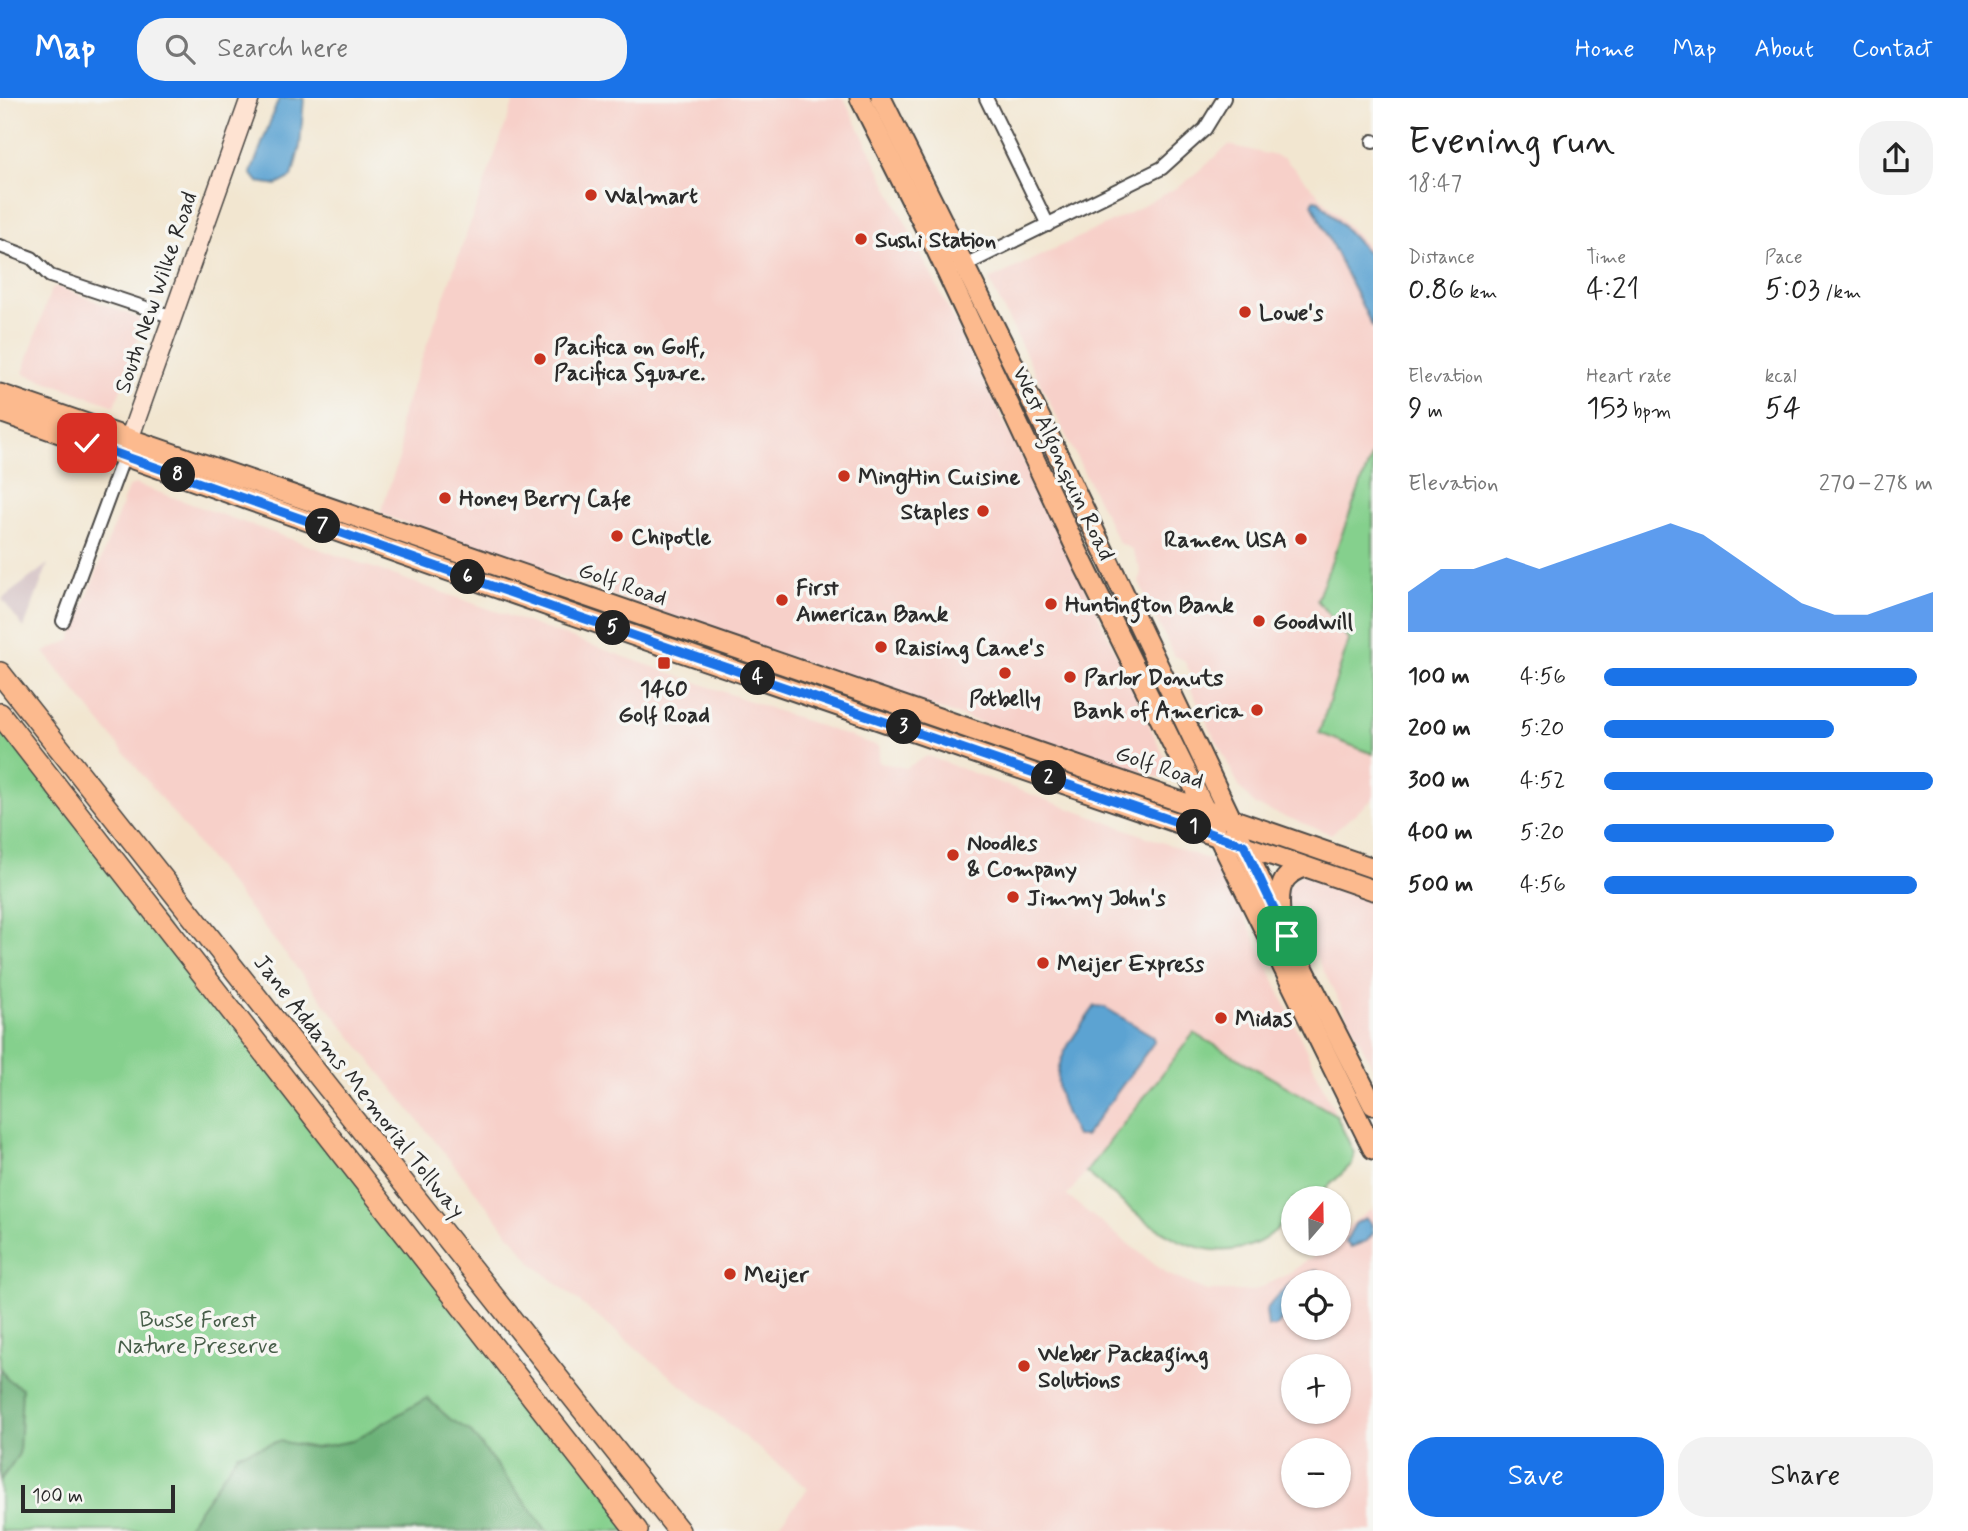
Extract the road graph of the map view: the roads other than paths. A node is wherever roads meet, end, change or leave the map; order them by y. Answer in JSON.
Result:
{"nodes":[{"id":1,"x":250,"y":98,"type":"edge"},
{"id":2,"x":860,"y":98,"type":"edge"},
{"id":3,"x":881,"y":98,"type":"edge"},
{"id":4,"x":986,"y":98,"type":"edge"},
{"id":5,"x":1224,"y":98,"type":"edge"},
{"id":6,"x":1048,"y":225,"type":"junction"},
{"id":7,"x":0,"y":246,"type":"edge"},
{"id":8,"x":956,"y":270,"type":"junction"},
{"id":9,"x":173,"y":317,"type":"junction"},
{"id":10,"x":0,"y":394,"type":"edge"},
{"id":11,"x":0,"y":412,"type":"edge"},
{"id":12,"x":127,"y":447,"type":"junction"},
{"id":13,"x":62,"y":621,"type":"dead end"},
{"id":14,"x":0,"y":673,"type":"edge"},
{"id":15,"x":0,"y":714,"type":"edge"},
{"id":16,"x":1207,"y":808,"type":"junction"},
{"id":17,"x":1231,"y":817,"type":"junction"},
{"id":18,"x":1220,"y":836,"type":"junction"},
{"id":19,"x":1244,"y":845,"type":"junction"},
{"id":20,"x":1305,"y":867,"type":"junction"},
{"id":21,"x":1373,"y":868,"type":"edge"},
{"id":22,"x":1373,"y":890,"type":"edge"},
{"id":23,"x":1282,"y":925,"type":"junction"},
{"id":24,"x":1373,"y":1105,"type":"edge"},
{"id":25,"x":1373,"y":1149,"type":"edge"},
{"id":26,"x":637,"y":1531,"type":"edge"},
{"id":27,"x":679,"y":1531,"type":"edge"}],
"edges":[{"from":1,"to":9,"type":"main road","name":"South New Wilke Road"},
{"from":2,"to":8,"type":"main road","name":"West Algonquin Road"},
{"from":3,"to":8,"type":"main road","name":"West Algonquin Road"},
{"from":4,"to":6,"type":"street"},
{"from":5,"to":6,"type":"street"},
{"from":6,"to":8,"type":"street"},
{"from":7,"to":9,"type":"street"},
{"from":8,"to":16,"type":"main road","name":"West Algonquin Road"},
{"from":8,"to":17,"type":"main road","name":"West Algonquin Road"},
{"from":9,"to":12,"type":"main road","name":"South New Wilke Road"},
{"from":10,"to":12,"type":"main road","name":"Golf Road"},
{"from":11,"to":12,"type":"main road","name":"Golf Road"},
{"from":12,"to":13,"type":"street","name":"South New Wilke Road"},
{"from":12,"to":16,"type":"main road","name":"Golf Road"},
{"from":12,"to":18,"type":"main road","name":"Golf Road"},
{"from":14,"to":27,"type":"highway","name":"Jane Addams Memorial Tollway"},
{"from":15,"to":26,"type":"highway"},
{"from":16,"to":17,"type":"main road","name":"Golf Road"},
{"from":16,"to":18,"type":"main road","name":"West Algonquin Road"},
{"from":17,"to":19,"type":"main road","name":"West Algonquin Road"},
{"from":17,"to":21,"type":"main road","name":"Golf Road"},
{"from":18,"to":19,"type":"main road","name":"Golf Road"},
{"from":18,"to":25,"type":"main road","name":"West Algonquin Road"},
{"from":19,"to":20,"type":"main road","name":"Golf Road"},
{"from":19,"to":23,"type":"main road","name":"West Algonquin Road"},
{"from":20,"to":22,"type":"main road","name":"Golf Road"},
{"from":20,"to":23,"type":"main road"},
{"from":23,"to":24,"type":"main road","name":"West Algonquin Road"}]}
